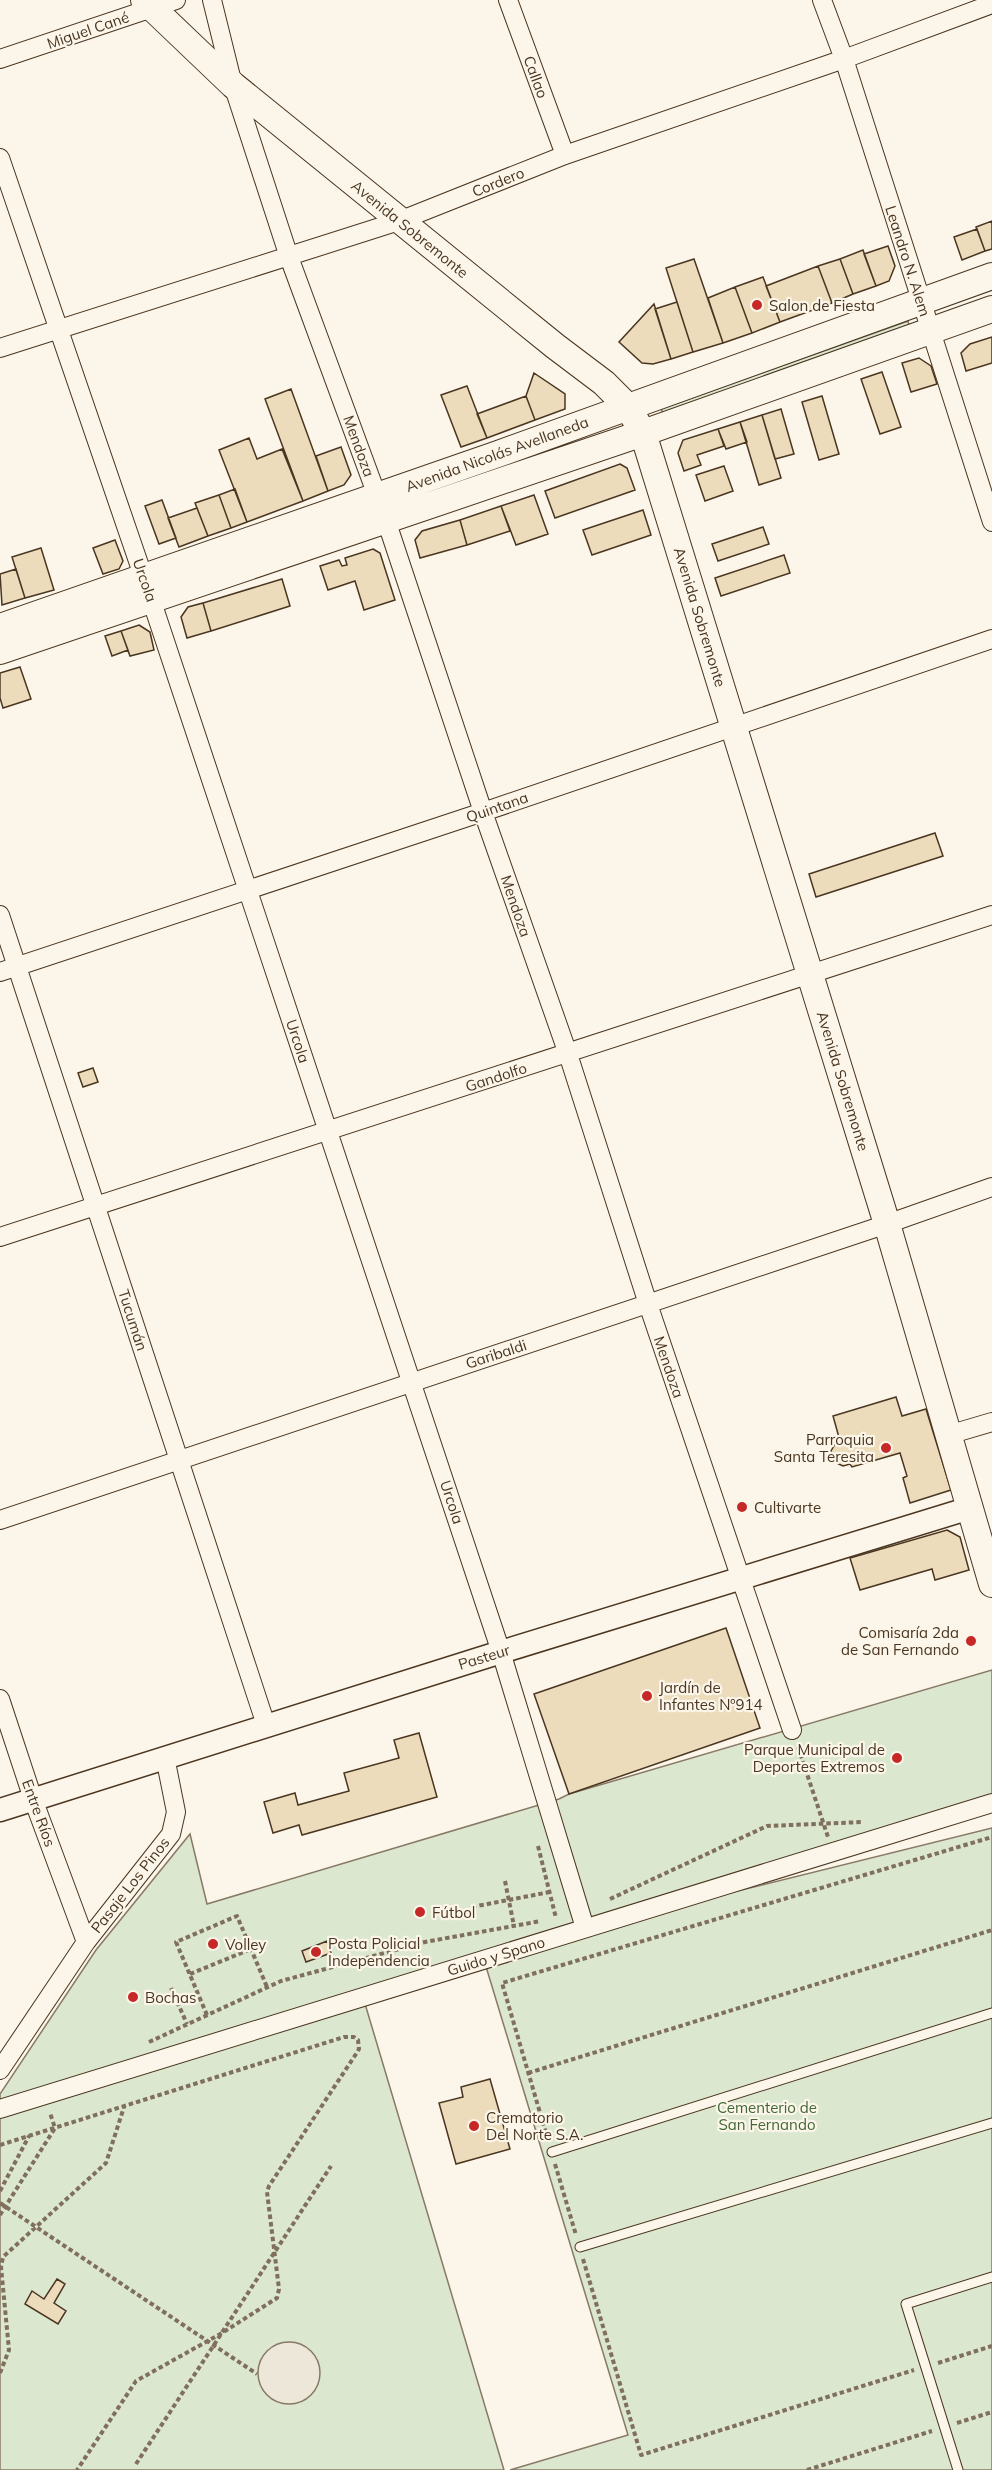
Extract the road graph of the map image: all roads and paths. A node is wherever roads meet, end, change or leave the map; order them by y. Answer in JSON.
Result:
{"nodes":[{"id":1,"x":176,"y":0,"type":"edge"},
{"id":2,"x":212,"y":0,"type":"edge"},
{"id":3,"x":508,"y":0,"type":"edge"},
{"id":4,"x":822,"y":0,"type":"edge"},
{"id":5,"x":148,"y":4,"type":"edge"},
{"id":6,"x":992,"y":4,"type":"edge"},
{"id":7,"x":0,"y":59,"type":"edge"},
{"id":8,"x":844,"y":59,"type":"junction"},
{"id":9,"x":233,"y":85,"type":"junction"},
{"id":10,"x":565,"y":155,"type":"junction"},
{"id":11,"x":0,"y":158,"type":"edge"},
{"id":12,"x":399,"y":221,"type":"junction"},
{"id":13,"x":289,"y":257,"type":"junction"},
{"id":14,"x":992,"y":276,"type":"edge"},
{"id":15,"x":921,"y":301,"type":"junction"},
{"id":16,"x":992,"y":309,"type":"edge"},
{"id":17,"x":59,"y":329,"type":"junction"},
{"id":18,"x":931,"y":331,"type":"junction"},
{"id":19,"x":0,"y":348,"type":"edge"},
{"id":20,"x":628,"y":407,"type":"junction"},
{"id":21,"x":644,"y":433,"type":"junction"},
{"id":22,"x":378,"y":496,"type":"junction"},
{"id":23,"x":386,"y":520,"type":"junction"},
{"id":24,"x":992,"y":522,"type":"edge"},
{"id":25,"x":147,"y":588,"type":"junction"},
{"id":26,"x":0,"y":627,"type":"edge"},
{"id":27,"x":992,"y":639,"type":"edge"},
{"id":28,"x":0,"y":651,"type":"edge"},
{"id":29,"x":733,"y":727,"type":"junction"},
{"id":30,"x":483,"y":812,"type":"junction"},
{"id":31,"x":248,"y":889,"type":"junction"},
{"id":32,"x":0,"y":915,"type":"edge"},
{"id":33,"x":992,"y":915,"type":"edge"},
{"id":34,"x":18,"y":966,"type":"junction"},
{"id":35,"x":0,"y":972,"type":"edge"},
{"id":36,"x":811,"y":975,"type":"junction"},
{"id":37,"x":568,"y":1054,"type":"junction"},
{"id":38,"x":328,"y":1131,"type":"junction"},
{"id":39,"x":992,"y":1187,"type":"edge"},
{"id":40,"x":96,"y":1206,"type":"junction"},
{"id":41,"x":887,"y":1224,"type":"junction"},
{"id":42,"x":0,"y":1237,"type":"edge"},
{"id":43,"x":648,"y":1304,"type":"junction"},
{"id":44,"x":412,"y":1382,"type":"junction"},
{"id":45,"x":992,"y":1422,"type":"edge"},
{"id":46,"x":948,"y":1435,"type":"junction"},
{"id":47,"x":179,"y":1460,"type":"junction"},
{"id":48,"x":970,"y":1508,"type":"junction"},
{"id":49,"x":0,"y":1520,"type":"edge"},
{"id":50,"x":741,"y":1578,"type":"junction"},
{"id":51,"x":992,"y":1584,"type":"edge"},
{"id":52,"x":501,"y":1652,"type":"junction"},
{"id":53,"x":0,"y":1699,"type":"edge"},
{"id":54,"x":266,"y":1725,"type":"junction"},
{"id":55,"x":792,"y":1730,"type":"joint"},
{"id":56,"x":165,"y":1757,"type":"junction"},
{"id":57,"x":33,"y":1799,"type":"junction"},
{"id":58,"x":992,"y":1803,"type":"edge"},
{"id":59,"x":0,"y":1810,"type":"edge"},
{"id":60,"x":992,"y":1837,"type":"edge"},
{"id":61,"x":833,"y":1852,"type":"junction"},
{"id":62,"x":505,"y":1881,"type":"dead end"},
{"id":63,"x":550,"y":1892,"type":"dead end"},
{"id":64,"x":509,"y":1900,"type":"junction"},
{"id":65,"x":472,"y":1907,"type":"dead end"},
{"id":66,"x":514,"y":1926,"type":"dead end"},
{"id":67,"x":585,"y":1928,"type":"junction"},
{"id":68,"x":992,"y":1930,"type":"edge"},
{"id":69,"x":83,"y":1934,"type":"junction"},
{"id":70,"x":251,"y":1949,"type":"junction"},
{"id":71,"x":190,"y":1974,"type":"junction"},
{"id":72,"x":267,"y":1987,"type":"dead end"},
{"id":73,"x":171,"y":1988,"type":"dead end"},
{"id":74,"x":992,"y":2013,"type":"edge"},
{"id":75,"x":207,"y":2014,"type":"dead end"},
{"id":76,"x":187,"y":2024,"type":"dead end"},
{"id":77,"x":0,"y":2048,"type":"edge"},
{"id":78,"x":0,"y":2070,"type":"edge"},
{"id":79,"x":528,"y":2073,"type":"junction"},
{"id":80,"x":124,"y":2106,"type":"junction"},
{"id":81,"x":0,"y":2109,"type":"edge"},
{"id":82,"x":992,"y":2123,"type":"edge"},
{"id":83,"x":30,"y":2136,"type":"junction"},
{"id":84,"x":0,"y":2145,"type":"edge"},
{"id":85,"x":552,"y":2152,"type":"junction"},
{"id":86,"x":331,"y":2166,"type":"dead end"},
{"id":87,"x":0,"y":2191,"type":"edge"},
{"id":88,"x":0,"y":2203,"type":"edge"},
{"id":89,"x":36,"y":2227,"type":"junction"},
{"id":90,"x":580,"y":2247,"type":"junction"},
{"id":91,"x":275,"y":2252,"type":"junction"},
{"id":92,"x":992,"y":2277,"type":"edge"},
{"id":93,"x":222,"y":2333,"type":"junction"},
{"id":94,"x":209,"y":2340,"type":"junction"},
{"id":95,"x":215,"y":2344,"type":"junction"},
{"id":96,"x":992,"y":2346,"type":"edge"},
{"id":97,"x":925,"y":2367,"type":"junction"},
{"id":98,"x":0,"y":2373,"type":"edge"},
{"id":99,"x":257,"y":2374,"type":"dead end"},
{"id":100,"x":992,"y":2412,"type":"edge"},
{"id":101,"x":945,"y":2427,"type":"junction"},
{"id":102,"x":136,"y":2464,"type":"dead end"},
{"id":103,"x":77,"y":2470,"type":"edge"},
{"id":104,"x":807,"y":2470,"type":"edge"},
{"id":105,"x":958,"y":2470,"type":"edge"}],
"edges":[{"from":1,"to":5,"type":"street","name":"Miguel Cané"},
{"from":2,"to":9,"type":"street","name":"Mendoza"},
{"from":3,"to":10,"type":"street","name":"Callao"},
{"from":4,"to":8,"type":"street","name":"Leandro N. Alem"},
{"from":5,"to":7,"type":"street","name":"Miguel Cané"},
{"from":5,"to":9,"type":"main road","name":"Avenida Sobremonte"},
{"from":6,"to":8,"type":"street","name":"Cordero"},
{"from":8,"to":10,"type":"street","name":"Cordero"},
{"from":8,"to":15,"type":"street","name":"Leandro N. Alem"},
{"from":9,"to":12,"type":"main road","name":"Avenida Sobremonte"},
{"from":9,"to":13,"type":"street","name":"Mendoza"},
{"from":10,"to":12,"type":"street","name":"Cordero"},
{"from":11,"to":17,"type":"street","name":"Urcola"},
{"from":12,"to":13,"type":"street","name":"Cordero"},
{"from":12,"to":20,"type":"main road","name":"Avenida Sobremonte"},
{"from":13,"to":17,"type":"street","name":"Cordero"},
{"from":13,"to":22,"type":"street","name":"Mendoza"},
{"from":14,"to":15,"type":"main road","name":"Avenida Nicolás Avellaneda"},
{"from":15,"to":18,"type":"street","name":"Leandro N. Alem"},
{"from":15,"to":20,"type":"main road","name":"Avenida Nicolás Avellaneda"},
{"from":16,"to":18,"type":"main road","name":"Avenida Nicolás Avellaneda"},
{"from":17,"to":19,"type":"street","name":"Cordero"},
{"from":17,"to":25,"type":"street","name":"Urcola"},
{"from":18,"to":21,"type":"main road","name":"Avenida Nicolás Avellaneda"},
{"from":18,"to":24,"type":"street","name":"Leandro N. Alem"},
{"from":20,"to":21,"type":"main road","name":"Avenida Sobremonte"},
{"from":20,"to":22,"type":"main road","name":"Avenida Nicolás Avellaneda"},
{"from":21,"to":23,"type":"main road","name":"Avenida Nicolás Avellaneda"},
{"from":21,"to":29,"type":"main road","name":"Avenida Sobremonte"},
{"from":22,"to":23,"type":"street","name":"Mendoza"},
{"from":22,"to":25,"type":"main road","name":"Avenida Nicolás Avellaneda"},
{"from":23,"to":25,"type":"main road","name":"Avenida Nicolás Avellaneda"},
{"from":23,"to":30,"type":"street","name":"Mendoza"},
{"from":25,"to":26,"type":"main road","name":"Avenida Nicolás Avellaneda"},
{"from":25,"to":28,"type":"main road","name":"Avenida Nicolás Avellaneda"},
{"from":25,"to":31,"type":"street","name":"Urcola"},
{"from":27,"to":29,"type":"street","name":"Quintana"},
{"from":29,"to":30,"type":"street","name":"Quintana"},
{"from":29,"to":36,"type":"main road","name":"Avenida Sobremonte"},
{"from":30,"to":31,"type":"street","name":"Quintana"},
{"from":30,"to":37,"type":"street","name":"Mendoza"},
{"from":31,"to":34,"type":"street","name":"Quintana"},
{"from":31,"to":38,"type":"street","name":"Urcola"},
{"from":32,"to":34,"type":"street","name":"Tucumán"},
{"from":33,"to":36,"type":"street","name":"Gandolfo"},
{"from":34,"to":35,"type":"street","name":"Quintana"},
{"from":34,"to":40,"type":"street","name":"Tucumán"},
{"from":36,"to":37,"type":"street","name":"Gandolfo"},
{"from":36,"to":41,"type":"main road","name":"Avenida Sobremonte"},
{"from":37,"to":38,"type":"street","name":"Gandolfo"},
{"from":37,"to":43,"type":"street","name":"Mendoza"},
{"from":38,"to":40,"type":"street","name":"Gandolfo"},
{"from":38,"to":44,"type":"street","name":"Urcola"},
{"from":39,"to":41,"type":"street","name":"Garibaldi"},
{"from":40,"to":42,"type":"street","name":"Gandolfo"},
{"from":40,"to":47,"type":"street","name":"Tucumán"},
{"from":41,"to":43,"type":"street","name":"Garibaldi"},
{"from":41,"to":46,"type":"main road","name":"Avenida Sobremonte"},
{"from":43,"to":44,"type":"street","name":"Garibaldi"},
{"from":43,"to":50,"type":"street","name":"Mendoza"},
{"from":44,"to":47,"type":"street","name":"Garibaldi"},
{"from":44,"to":52,"type":"street","name":"Urcola"},
{"from":45,"to":46,"type":"street"},
{"from":46,"to":48,"type":"main road","name":"Avenida Sobremonte"},
{"from":47,"to":49,"type":"street","name":"Garibaldi"},
{"from":47,"to":54,"type":"street","name":"Tucumán"},
{"from":48,"to":50,"type":"street","name":"Pasteur"},
{"from":48,"to":51,"type":"main road","name":"Avenida Sobremonte"},
{"from":50,"to":52,"type":"street","name":"Pasteur"},
{"from":50,"to":55,"type":"street","name":"Mendoza"},
{"from":52,"to":54,"type":"street","name":"Pasteur"},
{"from":52,"to":67,"type":"street","name":"Urcola"},
{"from":53,"to":57,"type":"street","name":"Entre Ríos"},
{"from":54,"to":56,"type":"street","name":"Pasteur"},
{"from":55,"to":61,"type":"path"},
{"from":56,"to":57,"type":"street","name":"Pasteur"},
{"from":56,"to":69,"type":"street","name":"Pasaje Los Pinos"},
{"from":57,"to":59,"type":"street","name":"Pasteur"},
{"from":57,"to":69,"type":"street","name":"Entre Ríos"},
{"from":58,"to":61,"type":"street","name":"Guido y Spano"},
{"from":60,"to":79,"type":"path"},
{"from":61,"to":67,"type":"street","name":"Guido y Spano"},
{"from":62,"to":64,"type":"path"},
{"from":63,"to":64,"type":"path"},
{"from":64,"to":65,"type":"path"},
{"from":64,"to":66,"type":"path"},
{"from":67,"to":81,"type":"street","name":"Guido y Spano"},
{"from":68,"to":79,"type":"path"},
{"from":69,"to":77,"type":"street"},
{"from":69,"to":78,"type":"street"},
{"from":70,"to":71,"type":"path"},
{"from":70,"to":71,"type":"path"},
{"from":70,"to":72,"type":"path"},
{"from":71,"to":75,"type":"path"},
{"from":73,"to":76,"type":"path"},
{"from":74,"to":85,"type":"lane"},
{"from":79,"to":85,"type":"path"},
{"from":80,"to":83,"type":"path"},
{"from":80,"to":89,"type":"path"},
{"from":80,"to":91,"type":"path"},
{"from":82,"to":90,"type":"lane"},
{"from":83,"to":84,"type":"path"},
{"from":83,"to":87,"type":"path"},
{"from":85,"to":90,"type":"path"},
{"from":86,"to":91,"type":"path"},
{"from":88,"to":89,"type":"path"},
{"from":89,"to":94,"type":"path"},
{"from":89,"to":98,"type":"path"},
{"from":90,"to":97,"type":"path"},
{"from":91,"to":93,"type":"path"},
{"from":91,"to":93,"type":"path"},
{"from":92,"to":97,"type":"lane"},
{"from":93,"to":94,"type":"path"},
{"from":93,"to":95,"type":"path"},
{"from":94,"to":95,"type":"path"},
{"from":94,"to":103,"type":"path"},
{"from":95,"to":99,"type":"path"},
{"from":95,"to":102,"type":"path"},
{"from":96,"to":97,"type":"path"},
{"from":97,"to":101,"type":"lane"},
{"from":100,"to":101,"type":"path"},
{"from":101,"to":104,"type":"path"},
{"from":101,"to":105,"type":"lane"}]}
